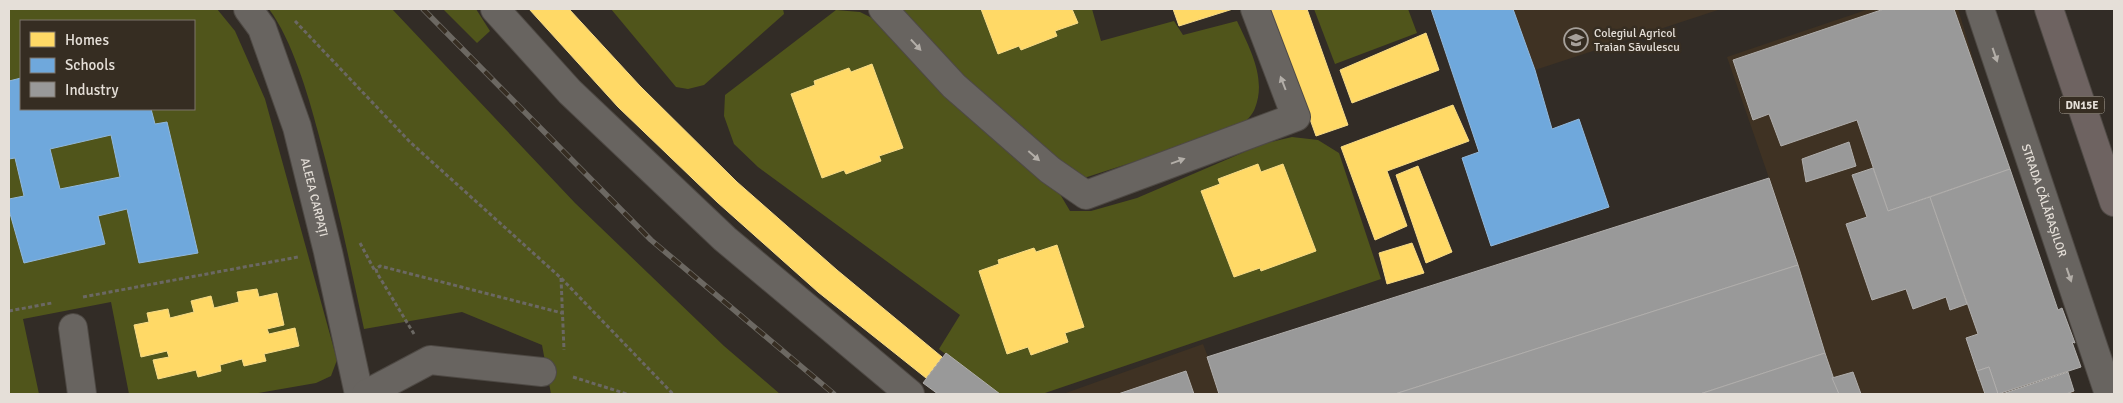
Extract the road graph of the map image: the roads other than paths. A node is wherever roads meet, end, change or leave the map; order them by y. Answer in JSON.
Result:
{"nodes":[{"id":1,"x":248,"y":9,"type":"edge"},
{"id":2,"x":495,"y":9,"type":"edge"},
{"id":3,"x":883,"y":9,"type":"edge"},
{"id":4,"x":1255,"y":9,"type":"edge"},
{"id":5,"x":1980,"y":9,"type":"edge"},
{"id":6,"x":2049,"y":9,"type":"edge"},
{"id":7,"x":2114,"y":202,"type":"edge"},
{"id":8,"x":73,"y":328,"type":"dead end"},
{"id":9,"x":554,"y":373,"type":"road end"},
{"id":10,"x":82,"y":394,"type":"edge"},
{"id":11,"x":360,"y":394,"type":"edge"},
{"id":12,"x":366,"y":394,"type":"edge"},
{"id":13,"x":910,"y":394,"type":"edge"},
{"id":14,"x":2109,"y":394,"type":"edge"}],
"edges":[{"from":1,"to":11,"type":"street","name":"ALEEA CARPAȚI"},
{"from":2,"to":13,"type":"street"},
{"from":3,"to":4,"type":"street","one_way":true},
{"from":5,"to":14,"type":"street","name":"STRADA CĂLĂRAȘILOR","one_way":true},
{"from":6,"to":7,"type":"main road","number":"DN15E"},
{"from":8,"to":10,"type":"street"},
{"from":9,"to":12,"type":"street"}]}
